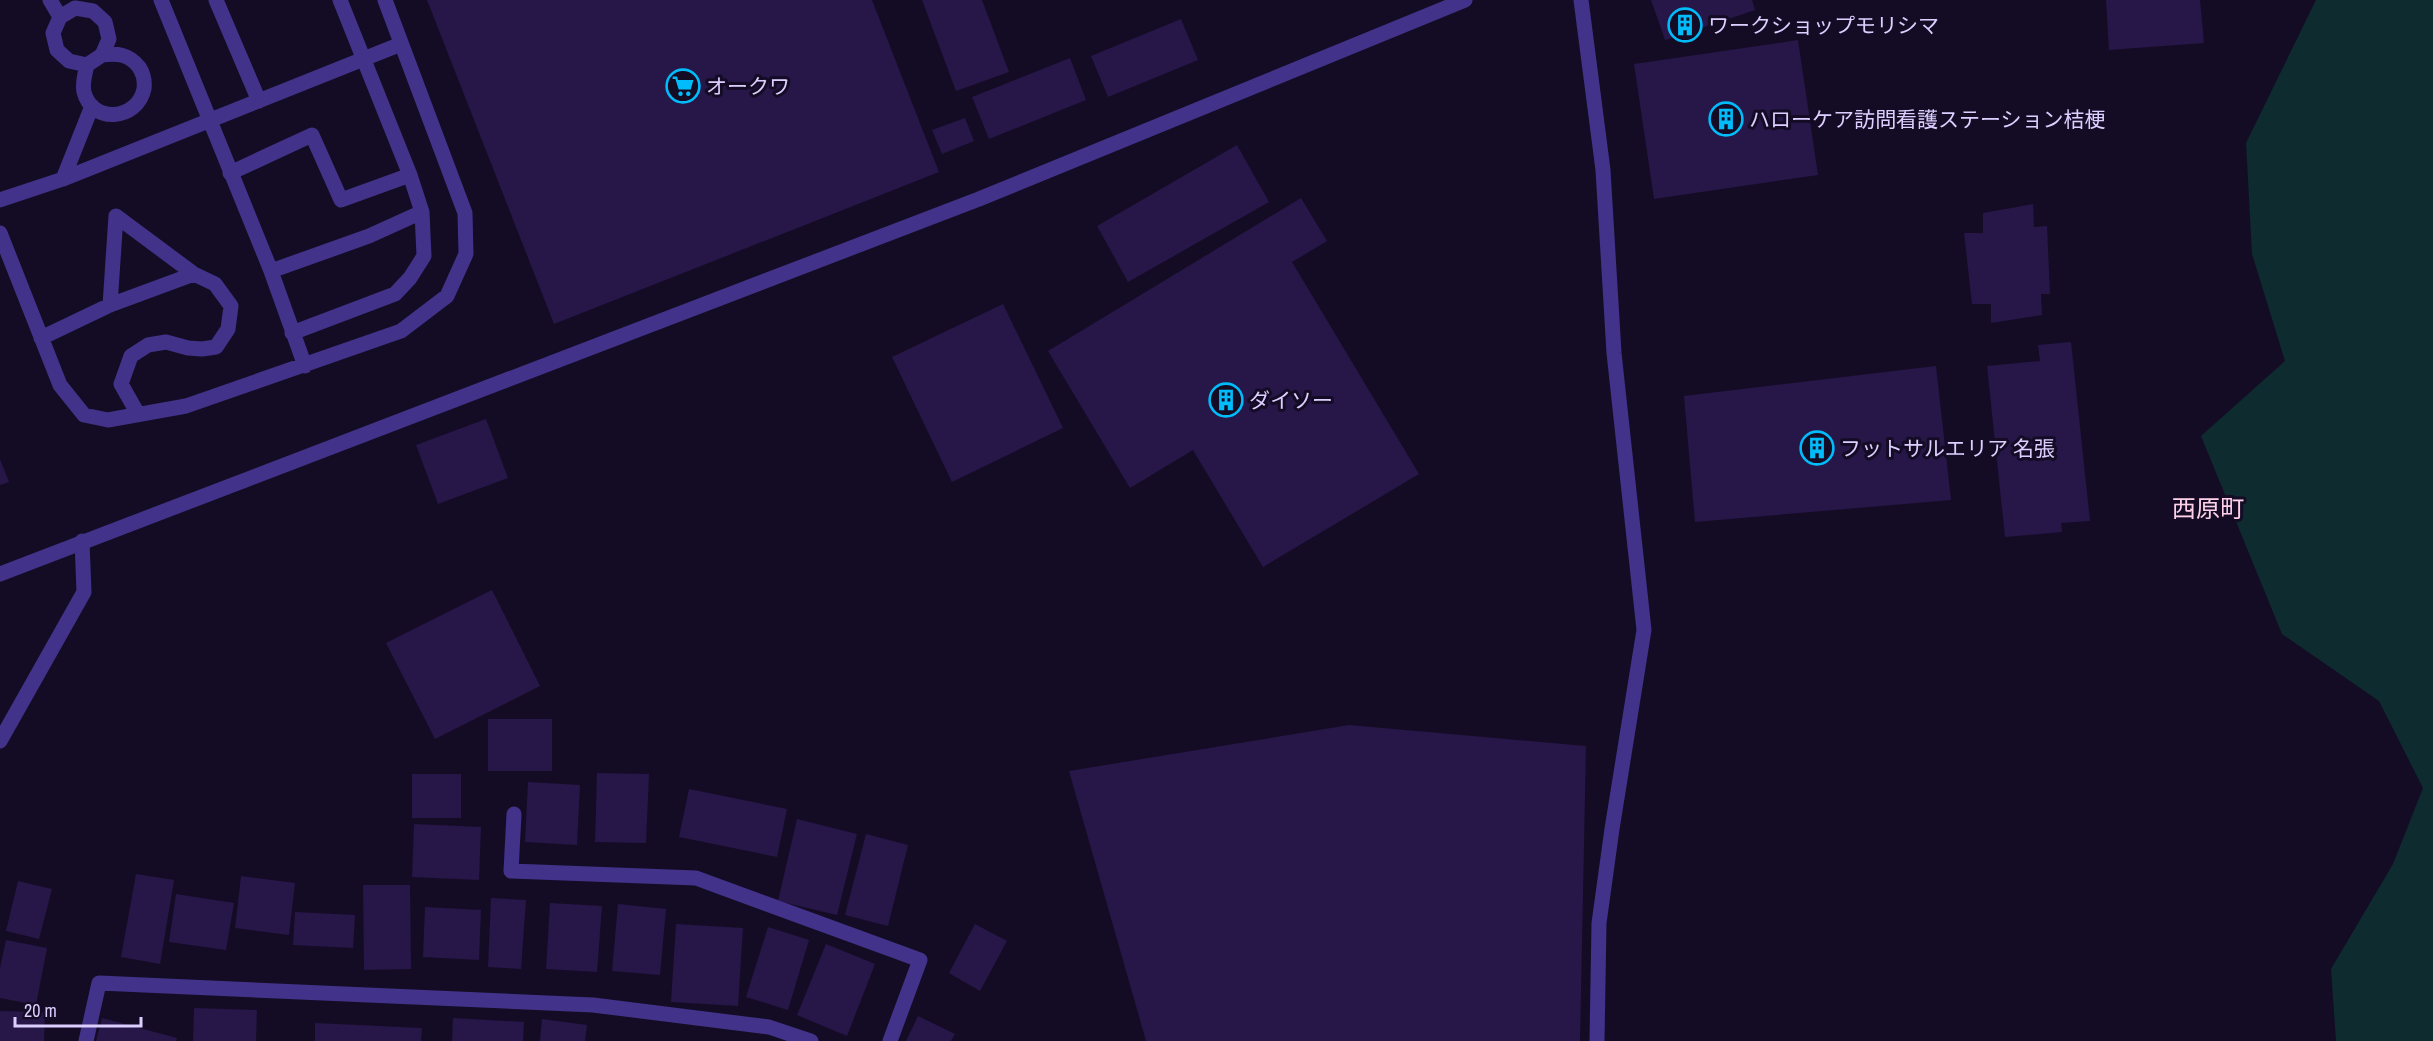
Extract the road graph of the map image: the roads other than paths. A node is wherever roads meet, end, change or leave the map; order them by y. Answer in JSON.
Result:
{"nodes":[{"id":1,"x":50,"y":0,"type":"edge"},
{"id":2,"x":160,"y":0,"type":"edge"},
{"id":3,"x":216,"y":0,"type":"edge"},
{"id":4,"x":340,"y":0,"type":"edge"},
{"id":5,"x":385,"y":0,"type":"edge"},
{"id":6,"x":1465,"y":0,"type":"edge"},
{"id":7,"x":1581,"y":0,"type":"edge"},
{"id":8,"x":60,"y":17,"type":"junction"},
{"id":9,"x":401,"y":44,"type":"junction"},
{"id":10,"x":102,"y":56,"type":"junction"},
{"id":11,"x":363,"y":58,"type":"junction"},
{"id":12,"x":87,"y":65,"type":"junction"},
{"id":13,"x":259,"y":101,"type":"junction"},
{"id":14,"x":92,"y":106,"type":"junction"},
{"id":15,"x":211,"y":121,"type":"junction"},
{"id":16,"x":230,"y":173,"type":"junction"},
{"id":17,"x":410,"y":175,"type":"junction"},
{"id":18,"x":63,"y":179,"type":"junction"},
{"id":19,"x":0,"y":200,"type":"edge"},
{"id":20,"x":422,"y":212,"type":"junction"},
{"id":21,"x":0,"y":233,"type":"edge"},
{"id":22,"x":271,"y":271,"type":"junction"},
{"id":23,"x":194,"y":274,"type":"junction"},
{"id":24,"x":110,"y":305,"type":"junction"},
{"id":25,"x":292,"y":333,"type":"junction"},
{"id":26,"x":41,"y":338,"type":"junction"},
{"id":27,"x":305,"y":366,"type":"junction"},
{"id":28,"x":138,"y":414,"type":"junction"},
{"id":29,"x":82,"y":542,"type":"junction"},
{"id":30,"x":0,"y":574,"type":"edge"},
{"id":31,"x":0,"y":741,"type":"edge"},
{"id":32,"x":514,"y":814,"type":"dead end"},
{"id":33,"x":86,"y":1041,"type":"edge"},
{"id":34,"x":811,"y":1041,"type":"edge"},
{"id":35,"x":890,"y":1041,"type":"edge"},
{"id":36,"x":1597,"y":1041,"type":"edge"}],
"edges":[{"from":1,"to":8,"type":"street"},
{"from":2,"to":15,"type":"street"},
{"from":3,"to":13,"type":"street"},
{"from":4,"to":11,"type":"street"},
{"from":5,"to":9,"type":"street"},
{"from":6,"to":29,"type":"street"},
{"from":7,"to":36,"type":"street"},
{"from":8,"to":10,"type":"street"},
{"from":8,"to":12,"type":"street"},
{"from":9,"to":11,"type":"street"},
{"from":9,"to":27,"type":"street"},
{"from":10,"to":12,"type":"street"},
{"from":10,"to":14,"type":"street"},
{"from":11,"to":13,"type":"street"},
{"from":11,"to":17,"type":"street"},
{"from":12,"to":14,"type":"street"},
{"from":13,"to":15,"type":"street"},
{"from":14,"to":18,"type":"street"},
{"from":15,"to":16,"type":"street"},
{"from":15,"to":18,"type":"street"},
{"from":16,"to":17,"type":"street"},
{"from":16,"to":22,"type":"street"},
{"from":17,"to":20,"type":"street"},
{"from":18,"to":19,"type":"street"},
{"from":20,"to":22,"type":"street"},
{"from":20,"to":25,"type":"street"},
{"from":21,"to":26,"type":"street"},
{"from":22,"to":25,"type":"street"},
{"from":23,"to":24,"type":"street"},
{"from":23,"to":24,"type":"street"},
{"from":23,"to":28,"type":"street"},
{"from":24,"to":26,"type":"street"},
{"from":25,"to":27,"type":"street"},
{"from":26,"to":28,"type":"street"},
{"from":27,"to":28,"type":"street"},
{"from":29,"to":30,"type":"street"},
{"from":29,"to":31,"type":"street"},
{"from":32,"to":35,"type":"street"},
{"from":33,"to":34,"type":"street"}]}
